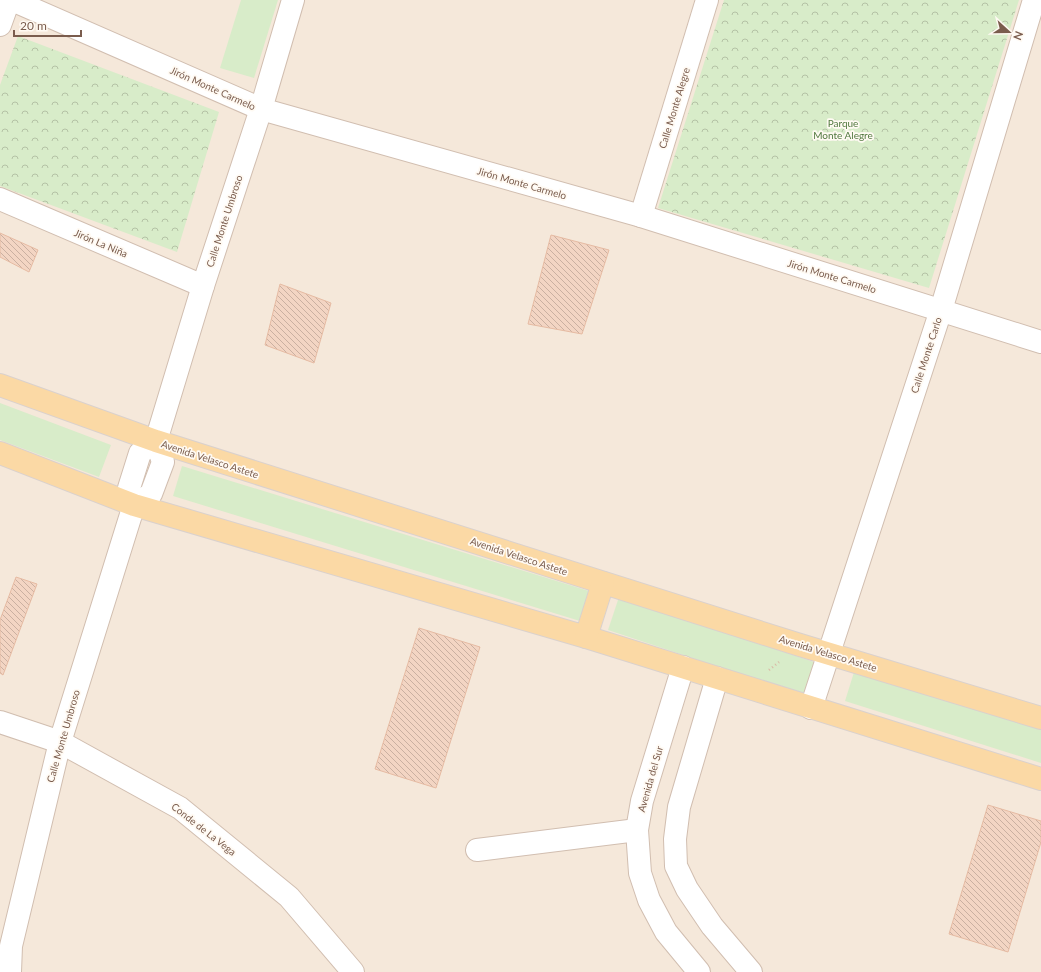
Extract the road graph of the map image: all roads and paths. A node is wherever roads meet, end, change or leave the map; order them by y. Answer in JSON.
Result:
{"nodes":[{"id":1,"x":9,"y":0,"type":"edge"},
{"id":2,"x":12,"y":0,"type":"edge"},
{"id":3,"x":293,"y":0,"type":"edge"},
{"id":4,"x":707,"y":0,"type":"edge"},
{"id":5,"x":1034,"y":0,"type":"edge"},
{"id":6,"x":0,"y":25,"type":"edge"},
{"id":7,"x":261,"y":109,"type":"junction"},
{"id":8,"x":0,"y":199,"type":"edge"},
{"id":9,"x":641,"y":216,"type":"junction"},
{"id":10,"x":203,"y":286,"type":"junction"},
{"id":11,"x":941,"y":310,"type":"junction"},
{"id":12,"x":1041,"y":342,"type":"edge"},
{"id":13,"x":0,"y":385,"type":"edge"},
{"id":14,"x":156,"y":441,"type":"junction"},
{"id":15,"x":0,"y":453,"type":"edge"},
{"id":16,"x":134,"y":505,"type":"junction"},
{"id":17,"x":603,"y":583,"type":"junction"},
{"id":18,"x":586,"y":637,"type":"junction"},
{"id":19,"x":800,"y":645,"type":"junction"},
{"id":20,"x":829,"y":654,"type":"junction"},
{"id":21,"x":683,"y":667,"type":"junction"},
{"id":22,"x":717,"y":678,"type":"junction"},
{"id":23,"x":749,"y":688,"type":"junction"},
{"id":24,"x":811,"y":708,"type":"junction"},
{"id":25,"x":1041,"y":718,"type":"edge"},
{"id":26,"x":0,"y":722,"type":"edge"},
{"id":27,"x":60,"y":742,"type":"junction"},
{"id":28,"x":1041,"y":779,"type":"edge"},
{"id":29,"x":637,"y":830,"type":"junction"},
{"id":30,"x":477,"y":850,"type":"dead end"},
{"id":31,"x":10,"y":972,"type":"edge"},
{"id":32,"x":353,"y":972,"type":"edge"},
{"id":33,"x":699,"y":972,"type":"edge"},
{"id":34,"x":751,"y":972,"type":"edge"}],
"edges":[{"from":1,"to":6,"type":"street"},
{"from":2,"to":7,"type":"street","name":"Jirón Monte Carmelo"},
{"from":3,"to":7,"type":"street","name":"Calle Monte Umbroso"},
{"from":4,"to":9,"type":"street","name":"Calle Monte Alegre"},
{"from":5,"to":11,"type":"street","name":"Calle Monte Carlo"},
{"from":7,"to":9,"type":"street","name":"Jirón Monte Carmelo"},
{"from":7,"to":10,"type":"street","name":"Calle Monte Umbroso"},
{"from":8,"to":10,"type":"street","name":"Jirón La Niña"},
{"from":9,"to":11,"type":"street","name":"Jirón Monte Carmelo"},
{"from":10,"to":14,"type":"street","name":"Calle Monte Umbroso"},
{"from":11,"to":12,"type":"street","name":"Jirón Monte Carmelo"},
{"from":11,"to":20,"type":"street","name":"Calle Monte Carlo"},
{"from":13,"to":14,"type":"main road","name":"Avenida Velasco Astete"},
{"from":14,"to":16,"type":"street"},
{"from":14,"to":17,"type":"main road","name":"Avenida Velasco Astete"},
{"from":15,"to":16,"type":"main road"},
{"from":16,"to":18,"type":"main road"},
{"from":16,"to":27,"type":"street","name":"Calle Monte Umbroso"},
{"from":17,"to":18,"type":"main road"},
{"from":17,"to":19,"type":"main road","name":"Avenida Velasco Astete"},
{"from":18,"to":21,"type":"main road"},
{"from":19,"to":20,"type":"main road","name":"Avenida Velasco Astete"},
{"from":19,"to":23,"type":"path"},
{"from":20,"to":24,"type":"street","name":"Calle Monte Carlo"},
{"from":20,"to":25,"type":"main road","name":"Avenida Velasco Astete"},
{"from":21,"to":22,"type":"main road"},
{"from":21,"to":29,"type":"street","name":"Avenida del Sur"},
{"from":22,"to":23,"type":"main road"},
{"from":22,"to":34,"type":"street"},
{"from":23,"to":24,"type":"main road"},
{"from":24,"to":28,"type":"main road"},
{"from":26,"to":27,"type":"street","name":"Conde de La Vega"},
{"from":27,"to":31,"type":"street","name":"Calle Monte Umbroso"},
{"from":27,"to":32,"type":"street","name":"Conde de La Vega"},
{"from":29,"to":30,"type":"street"},
{"from":29,"to":33,"type":"street","name":"Avenida del Sur"}]}
